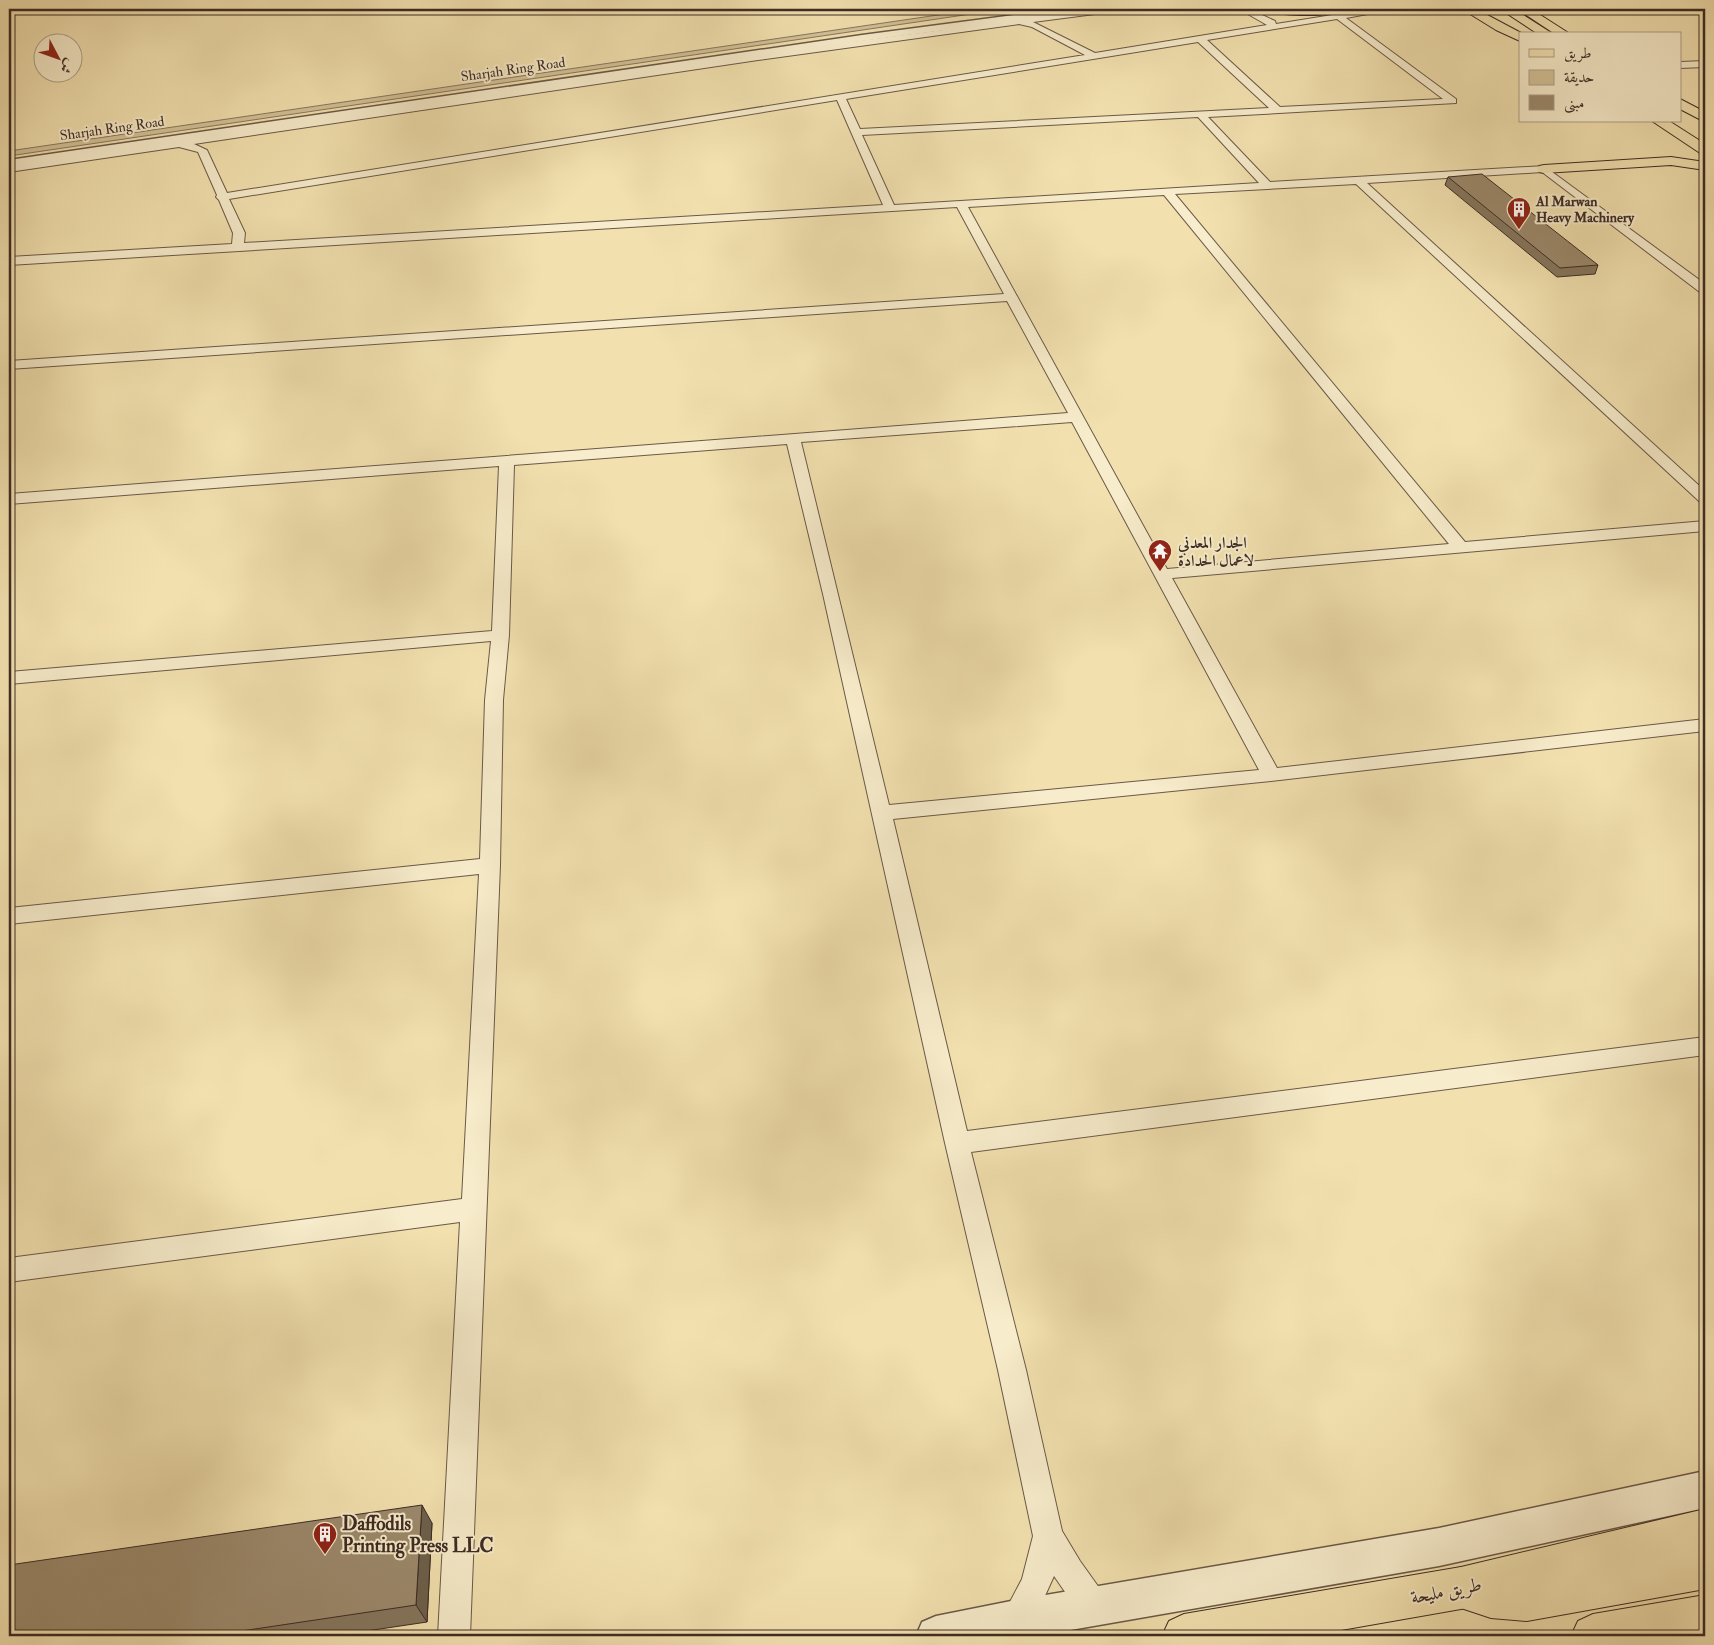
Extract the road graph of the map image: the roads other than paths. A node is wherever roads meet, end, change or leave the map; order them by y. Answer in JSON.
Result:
{"nodes":[{"id":1,"x":1022,"y":9,"type":"edge"},
{"id":2,"x":1082,"y":9,"type":"edge"},
{"id":3,"x":1118,"y":9,"type":"edge"},
{"id":4,"x":1243,"y":9,"type":"edge"},
{"id":5,"x":1272,"y":9,"type":"edge"},
{"id":6,"x":1384,"y":9,"type":"edge"},
{"id":7,"x":1468,"y":9,"type":"edge"},
{"id":8,"x":1485,"y":9,"type":"edge"},
{"id":9,"x":1506,"y":9,"type":"edge"},
{"id":10,"x":1524,"y":9,"type":"edge"},
{"id":11,"x":1341,"y":12,"type":"edge"},
{"id":12,"x":1036,"y":22,"type":"junction"},
{"id":13,"x":1271,"y":27,"type":"junction"},
{"id":14,"x":959,"y":29,"type":"junction"},
{"id":15,"x":1543,"y":32,"type":"edge"},
{"id":16,"x":1561,"y":32,"type":"edge"},
{"id":17,"x":1519,"y":34,"type":"edge"},
{"id":18,"x":1519,"y":34,"type":"edge"},
{"id":19,"x":1199,"y":38,"type":"junction"},
{"id":20,"x":846,"y":41,"type":"junction"},
{"id":21,"x":1092,"y":55,"type":"junction"},
{"id":22,"x":1705,"y":64,"type":"edge"},
{"id":23,"x":1682,"y":65,"type":"edge"},
{"id":24,"x":840,"y":96,"type":"junction"},
{"id":25,"x":1682,"y":104,"type":"edge"},
{"id":26,"x":1276,"y":110,"type":"junction"},
{"id":27,"x":1200,"y":114,"type":"junction"},
{"id":28,"x":1682,"y":116,"type":"edge"},
{"id":29,"x":1705,"y":118,"type":"edge"},
{"id":30,"x":1661,"y":122,"type":"edge"},
{"id":31,"x":1705,"y":130,"type":"edge"},
{"id":32,"x":856,"y":132,"type":"junction"},
{"id":33,"x":219,"y":138,"type":"junction"},
{"id":34,"x":180,"y":144,"type":"junction"},
{"id":35,"x":202,"y":150,"type":"junction"},
{"id":36,"x":1705,"y":150,"type":"edge"},
{"id":37,"x":9,"y":158,"type":"edge"},
{"id":38,"x":9,"y":164,"type":"edge"},
{"id":39,"x":1705,"y":166,"type":"edge"},
{"id":40,"x":9,"y":169,"type":"edge"},
{"id":41,"x":1544,"y":169,"type":"junction"},
{"id":42,"x":1358,"y":180,"type":"junction"},
{"id":43,"x":1267,"y":185,"type":"junction"},
{"id":44,"x":1167,"y":192,"type":"junction"},
{"id":45,"x":221,"y":197,"type":"junction"},
{"id":46,"x":961,"y":204,"type":"junction"},
{"id":47,"x":890,"y":208,"type":"junction"},
{"id":48,"x":238,"y":247,"type":"junction"},
{"id":49,"x":9,"y":261,"type":"edge"},
{"id":50,"x":1705,"y":290,"type":"edge"},
{"id":51,"x":1011,"y":297,"type":"junction"},
{"id":52,"x":9,"y":365,"type":"edge"},
{"id":53,"x":1076,"y":417,"type":"junction"},
{"id":54,"x":793,"y":439,"type":"junction"},
{"id":55,"x":507,"y":461,"type":"junction"},
{"id":56,"x":9,"y":499,"type":"edge"},
{"id":57,"x":1705,"y":499,"type":"edge"},
{"id":58,"x":1705,"y":526,"type":"edge"},
{"id":59,"x":1461,"y":548,"type":"junction"},
{"id":60,"x":1162,"y":574,"type":"junction"},
{"id":61,"x":500,"y":635,"type":"junction"},
{"id":62,"x":9,"y":678,"type":"edge"},
{"id":63,"x":1705,"y":725,"type":"edge"},
{"id":64,"x":1271,"y":775,"type":"junction"},
{"id":65,"x":881,"y":813,"type":"junction"},
{"id":66,"x":490,"y":865,"type":"junction"},
{"id":67,"x":9,"y":916,"type":"edge"},
{"id":68,"x":1705,"y":1046,"type":"edge"},
{"id":69,"x":957,"y":1143,"type":"junction"},
{"id":70,"x":474,"y":1209,"type":"junction"},
{"id":71,"x":9,"y":1270,"type":"edge"},
{"id":72,"x":1705,"y":1489,"type":"edge"},
{"id":73,"x":1705,"y":1530,"type":"edge"},
{"id":74,"x":1048,"y":1536,"type":"junction"},
{"id":75,"x":1705,"y":1568,"type":"edge"},
{"id":76,"x":1461,"y":1588,"type":"junction"},
{"id":77,"x":1094,"y":1608,"type":"junction"},
{"id":78,"x":1705,"y":1617,"type":"edge"},
{"id":79,"x":1016,"y":1620,"type":"junction"},
{"id":80,"x":454,"y":1636,"type":"edge"},
{"id":81,"x":936,"y":1636,"type":"edge"},
{"id":82,"x":1184,"y":1636,"type":"edge"},
{"id":83,"x":1593,"y":1636,"type":"edge"}],
"edges":[{"from":1,"to":37,"type":"street","name":"Sharjah Ring Road"},
{"from":2,"to":20,"type":"street"},
{"from":3,"to":12,"type":"street"},
{"from":4,"to":13,"type":"street"},
{"from":5,"to":11,"type":"main road"},
{"from":6,"to":11,"type":"street"},
{"from":7,"to":17,"type":"main road"},
{"from":8,"to":18,"type":"main road"},
{"from":9,"to":15,"type":"main road"},
{"from":10,"to":16,"type":"main road"},
{"from":11,"to":13,"type":"street"},
{"from":11,"to":26,"type":"street"},
{"from":12,"to":14,"type":"street"},
{"from":12,"to":21,"type":"street"},
{"from":13,"to":19,"type":"street"},
{"from":14,"to":20,"type":"street"},
{"from":14,"to":33,"type":"street"},
{"from":19,"to":21,"type":"street"},
{"from":19,"to":26,"type":"street"},
{"from":20,"to":38,"type":"street"},
{"from":21,"to":24,"type":"street"},
{"from":22,"to":23,"type":"street"},
{"from":24,"to":32,"type":"street"},
{"from":24,"to":45,"type":"street"},
{"from":25,"to":29,"type":"main road"},
{"from":26,"to":27,"type":"street"},
{"from":27,"to":32,"type":"street"},
{"from":27,"to":43,"type":"street"},
{"from":28,"to":31,"type":"main road"},
{"from":30,"to":36,"type":"main road"},
{"from":32,"to":47,"type":"street"},
{"from":33,"to":34,"type":"street"},
{"from":33,"to":35,"type":"street"},
{"from":34,"to":35,"type":"street"},
{"from":34,"to":40,"type":"street"},
{"from":35,"to":45,"type":"street"},
{"from":39,"to":41,"type":"main road"},
{"from":41,"to":42,"type":"street"},
{"from":41,"to":50,"type":"street"},
{"from":42,"to":43,"type":"street"},
{"from":42,"to":57,"type":"street"},
{"from":43,"to":44,"type":"street"},
{"from":44,"to":46,"type":"street"},
{"from":44,"to":59,"type":"street"},
{"from":45,"to":48,"type":"street"},
{"from":46,"to":47,"type":"street"},
{"from":46,"to":51,"type":"street"},
{"from":47,"to":48,"type":"street"},
{"from":48,"to":49,"type":"street"},
{"from":51,"to":52,"type":"street"},
{"from":51,"to":53,"type":"street"},
{"from":53,"to":54,"type":"street"},
{"from":53,"to":60,"type":"street"},
{"from":54,"to":55,"type":"street"},
{"from":54,"to":65,"type":"street"},
{"from":55,"to":56,"type":"street"},
{"from":55,"to":61,"type":"street"},
{"from":58,"to":59,"type":"street"},
{"from":59,"to":60,"type":"street"},
{"from":60,"to":64,"type":"street"},
{"from":61,"to":62,"type":"street"},
{"from":61,"to":66,"type":"street"},
{"from":63,"to":64,"type":"street"},
{"from":64,"to":65,"type":"street"},
{"from":65,"to":69,"type":"street"},
{"from":66,"to":67,"type":"street"},
{"from":66,"to":70,"type":"street"},
{"from":68,"to":69,"type":"street"},
{"from":69,"to":74,"type":"street"},
{"from":70,"to":71,"type":"street"},
{"from":70,"to":80,"type":"street"},
{"from":72,"to":77,"type":"street"},
{"from":73,"to":76,"type":"main road","name":"طريق مليحة"},
{"from":74,"to":77,"type":"street"},
{"from":74,"to":79,"type":"street"},
{"from":75,"to":76,"type":"main road"},
{"from":76,"to":82,"type":"main road","name":"طريق مليحة"},
{"from":77,"to":79,"type":"street"},
{"from":78,"to":83,"type":"main road"},
{"from":79,"to":81,"type":"street"}]}
